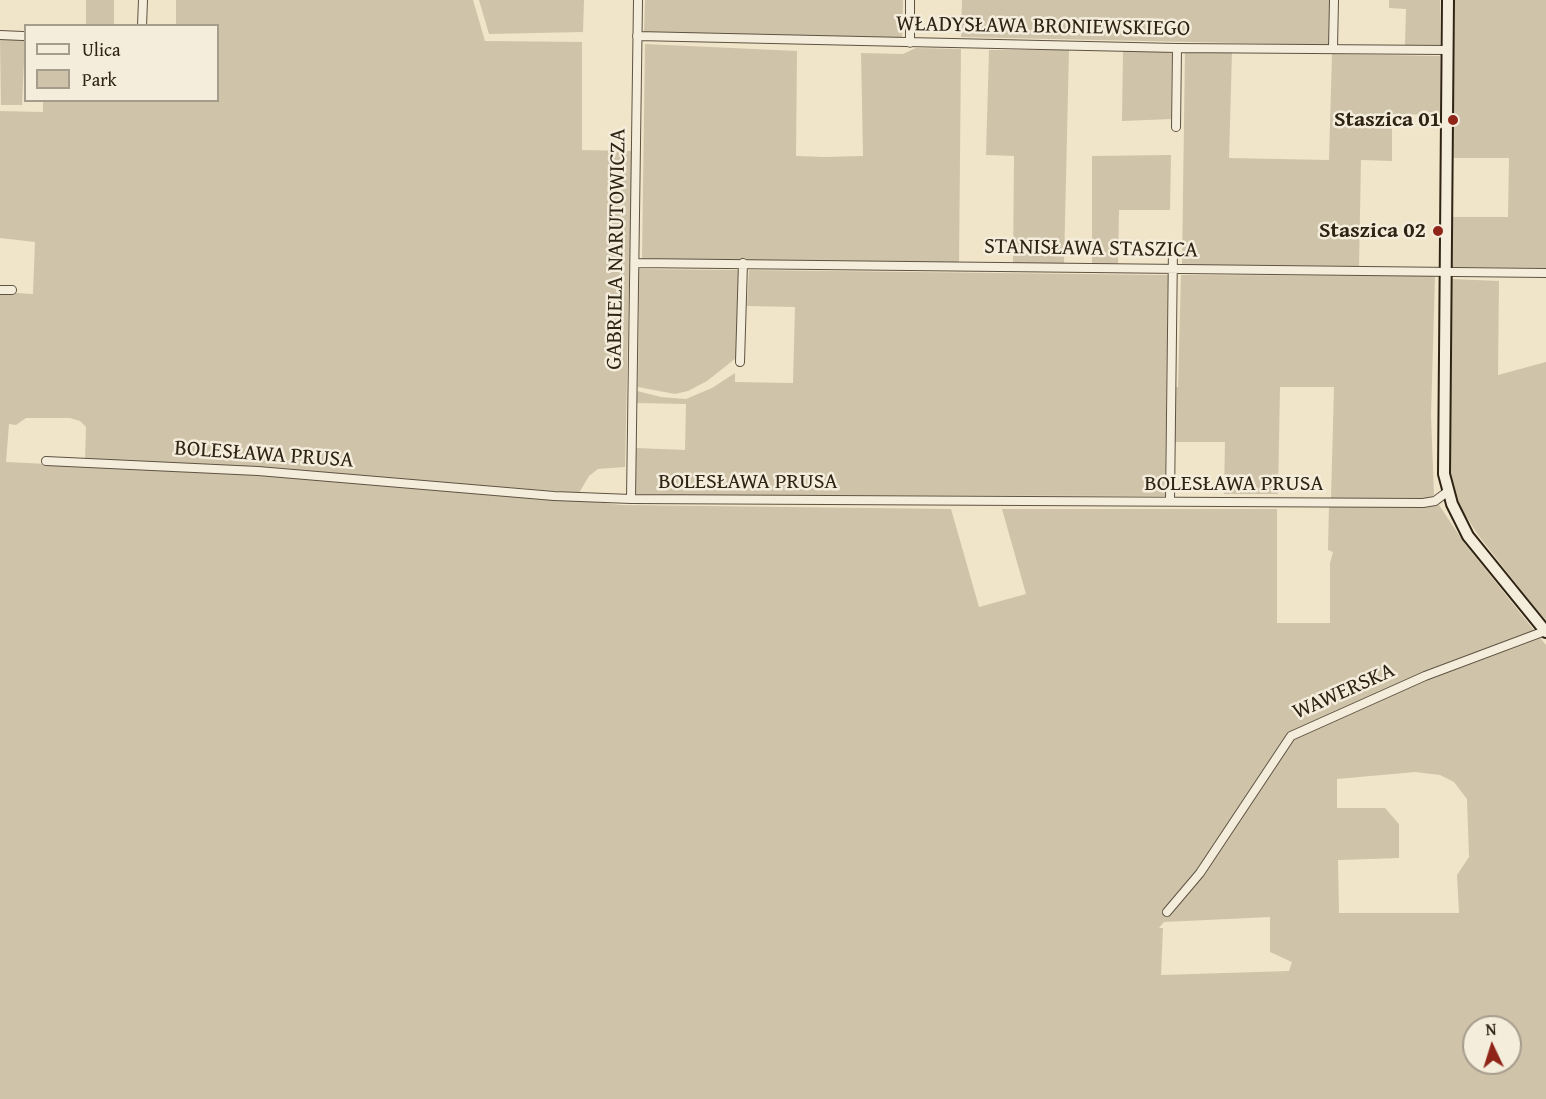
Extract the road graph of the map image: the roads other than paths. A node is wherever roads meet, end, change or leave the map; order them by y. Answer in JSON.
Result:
{"nodes":[{"id":1,"x":143,"y":0,"type":"edge"},
{"id":2,"x":638,"y":0,"type":"edge"},
{"id":3,"x":910,"y":0,"type":"edge"},
{"id":4,"x":1334,"y":0,"type":"edge"},
{"id":5,"x":1448,"y":0,"type":"edge"},
{"id":6,"x":142,"y":24,"type":"edge"},
{"id":7,"x":0,"y":35,"type":"edge"},
{"id":8,"x":23,"y":36,"type":"dead end"},
{"id":9,"x":637,"y":36,"type":"junction"},
{"id":10,"x":910,"y":43,"type":"junction"},
{"id":11,"x":1177,"y":48,"type":"junction"},
{"id":12,"x":1333,"y":48,"type":"junction"},
{"id":13,"x":1447,"y":50,"type":"junction"},
{"id":14,"x":1176,"y":128,"type":"dead end"},
{"id":15,"x":1173,"y":248,"type":"dead end"},
{"id":16,"x":636,"y":263,"type":"junction"},
{"id":17,"x":743,"y":263,"type":"junction"},
{"id":18,"x":1174,"y":269,"type":"junction"},
{"id":19,"x":1444,"y":272,"type":"junction"},
{"id":20,"x":1546,"y":273,"type":"edge"},
{"id":21,"x":0,"y":290,"type":"edge"},
{"id":22,"x":12,"y":290,"type":"dead end"},
{"id":23,"x":740,"y":362,"type":"dead end"},
{"id":24,"x":46,"y":461,"type":"dead end"},
{"id":25,"x":1447,"y":492,"type":"junction"},
{"id":26,"x":631,"y":499,"type":"junction"},
{"id":27,"x":1170,"y":501,"type":"junction"},
{"id":28,"x":1545,"y":631,"type":"edge"},
{"id":29,"x":1167,"y":912,"type":"dead end"}],
"edges":[{"from":1,"to":6,"type":"street"},
{"from":2,"to":9,"type":"street","name":"GABRIELA NARUTOWICZA"},
{"from":3,"to":10,"type":"street"},
{"from":4,"to":12,"type":"street"},
{"from":5,"to":13,"type":"street"},
{"from":7,"to":8,"type":"street"},
{"from":9,"to":10,"type":"street","name":"WŁADYSŁAWA BRONIEWSKIEGO"},
{"from":9,"to":16,"type":"street","name":"GABRIELA NARUTOWICZA"},
{"from":10,"to":11,"type":"street","name":"WŁADYSŁAWA BRONIEWSKIEGO"},
{"from":11,"to":12,"type":"street","name":"WŁADYSŁAWA BRONIEWSKIEGO"},
{"from":11,"to":14,"type":"street"},
{"from":12,"to":13,"type":"street","name":"WŁADYSŁAWA BRONIEWSKIEGO"},
{"from":13,"to":19,"type":"street"},
{"from":15,"to":18,"type":"street"},
{"from":16,"to":17,"type":"street","name":"STANISŁAWA STASZICA"},
{"from":16,"to":26,"type":"street","name":"GABRIELA NARUTOWICZA"},
{"from":17,"to":18,"type":"street","name":"STANISŁAWA STASZICA"},
{"from":17,"to":23,"type":"street"},
{"from":18,"to":19,"type":"street","name":"STANISŁAWA STASZICA"},
{"from":18,"to":27,"type":"street"},
{"from":19,"to":20,"type":"street","name":"STANISŁAWA STASZICA"},
{"from":19,"to":25,"type":"street"},
{"from":21,"to":22,"type":"street"},
{"from":24,"to":26,"type":"street","name":"BOLESŁAWA PRUSA"},
{"from":25,"to":27,"type":"street","name":"BOLESŁAWA PRUSA"},
{"from":25,"to":28,"type":"street"},
{"from":26,"to":27,"type":"street","name":"BOLESŁAWA PRUSA"},
{"from":28,"to":29,"type":"street","name":"WAWERSKA"}]}
